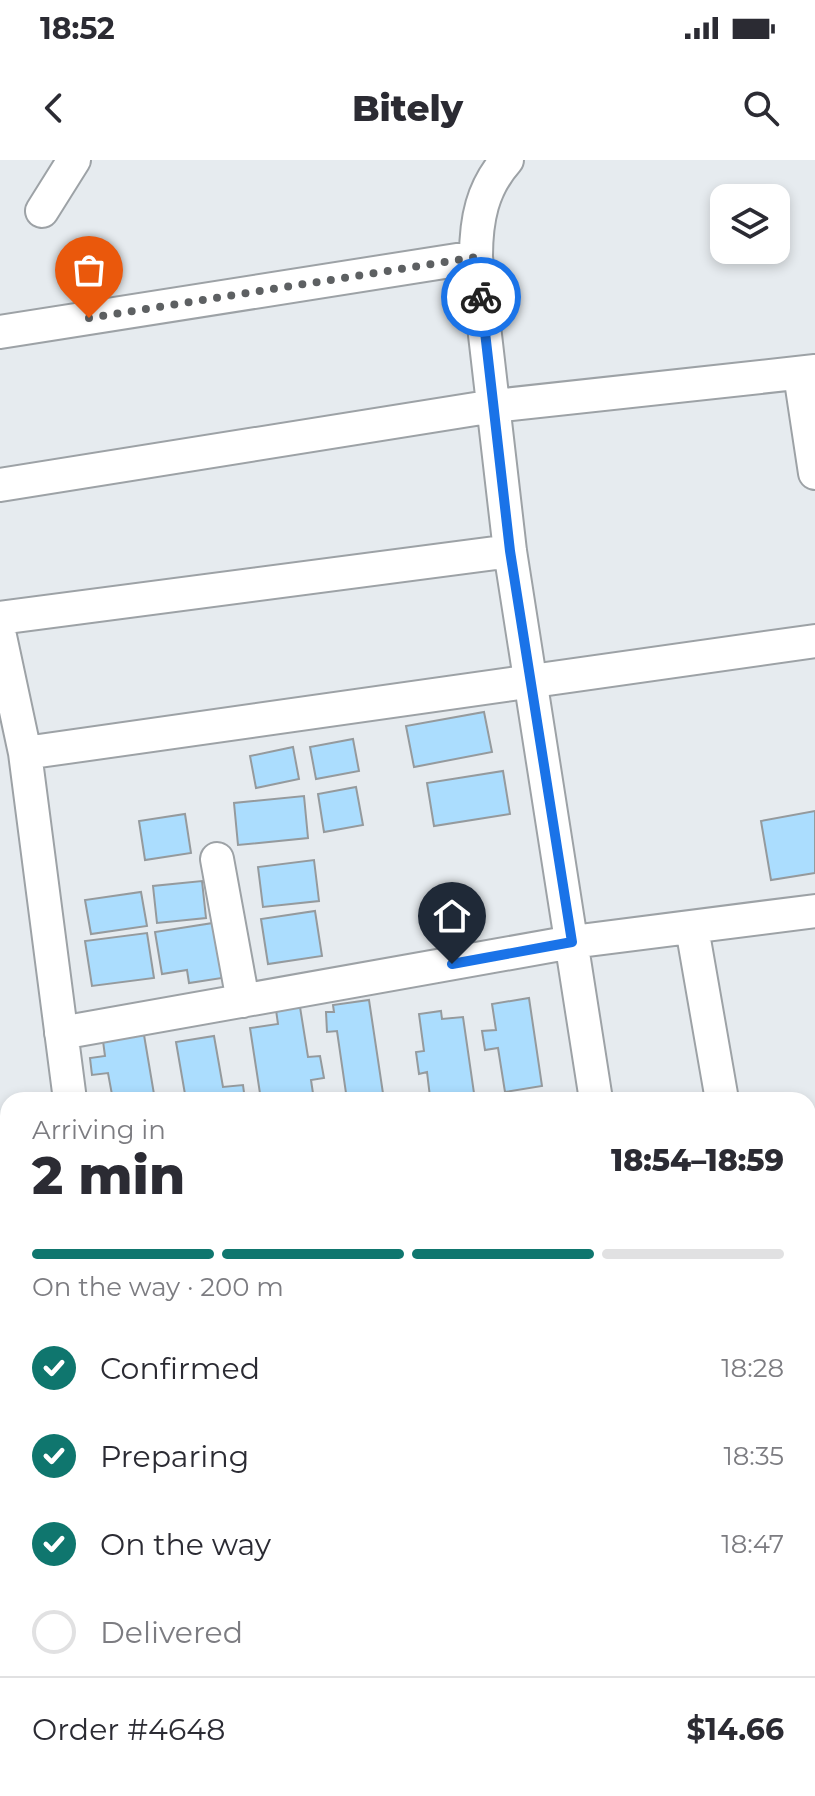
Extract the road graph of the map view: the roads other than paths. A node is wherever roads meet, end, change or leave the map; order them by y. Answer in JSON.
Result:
{"nodes":[{"id":1,"x":74,"y":160,"type":"edge"},
{"id":2,"x":507,"y":160,"type":"edge"},
{"id":3,"x":42,"y":211,"type":"dead end"},
{"id":4,"x":476,"y":257,"type":"junction"},
{"id":5,"x":0,"y":332,"type":"edge"},
{"id":6,"x":807,"y":372,"type":"edge"},
{"id":7,"x":494,"y":406,"type":"junction"},
{"id":8,"x":815,"y":473,"type":"edge"},
{"id":9,"x":0,"y":485,"type":"edge"},
{"id":10,"x":510,"y":551,"type":"junction"},
{"id":11,"x":0,"y":618,"type":"edge"},
{"id":12,"x":0,"y":636,"type":"edge"},
{"id":13,"x":815,"y":641,"type":"edge"},
{"id":14,"x":529,"y":681,"type":"junction"},
{"id":15,"x":25,"y":753,"type":"junction"},
{"id":16,"x":217,"y":859,"type":"dead end"},
{"id":17,"x":815,"y":911,"type":"edge"},
{"id":18,"x":692,"y":928,"type":"junction"},
{"id":19,"x":572,"y":942,"type":"junction"},
{"id":20,"x":243,"y":1001,"type":"junction"},
{"id":21,"x":61,"y":1033,"type":"junction"},
{"id":22,"x":69,"y":1092,"type":"edge"},
{"id":23,"x":595,"y":1092,"type":"edge"},
{"id":24,"x":721,"y":1092,"type":"edge"}],
"edges":[{"from":1,"to":3,"type":"street"},
{"from":2,"to":4,"type":"street"},
{"from":4,"to":5,"type":"street"},
{"from":4,"to":7,"type":"street"},
{"from":6,"to":7,"type":"street"},
{"from":6,"to":8,"type":"street"},
{"from":7,"to":9,"type":"street"},
{"from":7,"to":10,"type":"street"},
{"from":10,"to":11,"type":"street"},
{"from":10,"to":14,"type":"street"},
{"from":12,"to":15,"type":"street"},
{"from":13,"to":14,"type":"street"},
{"from":14,"to":15,"type":"street"},
{"from":14,"to":19,"type":"street"},
{"from":15,"to":21,"type":"street"},
{"from":16,"to":20,"type":"street"},
{"from":17,"to":18,"type":"street"},
{"from":18,"to":19,"type":"street"},
{"from":18,"to":24,"type":"street"},
{"from":19,"to":20,"type":"street"},
{"from":19,"to":23,"type":"street"},
{"from":20,"to":21,"type":"street"},
{"from":21,"to":22,"type":"street"}]}
